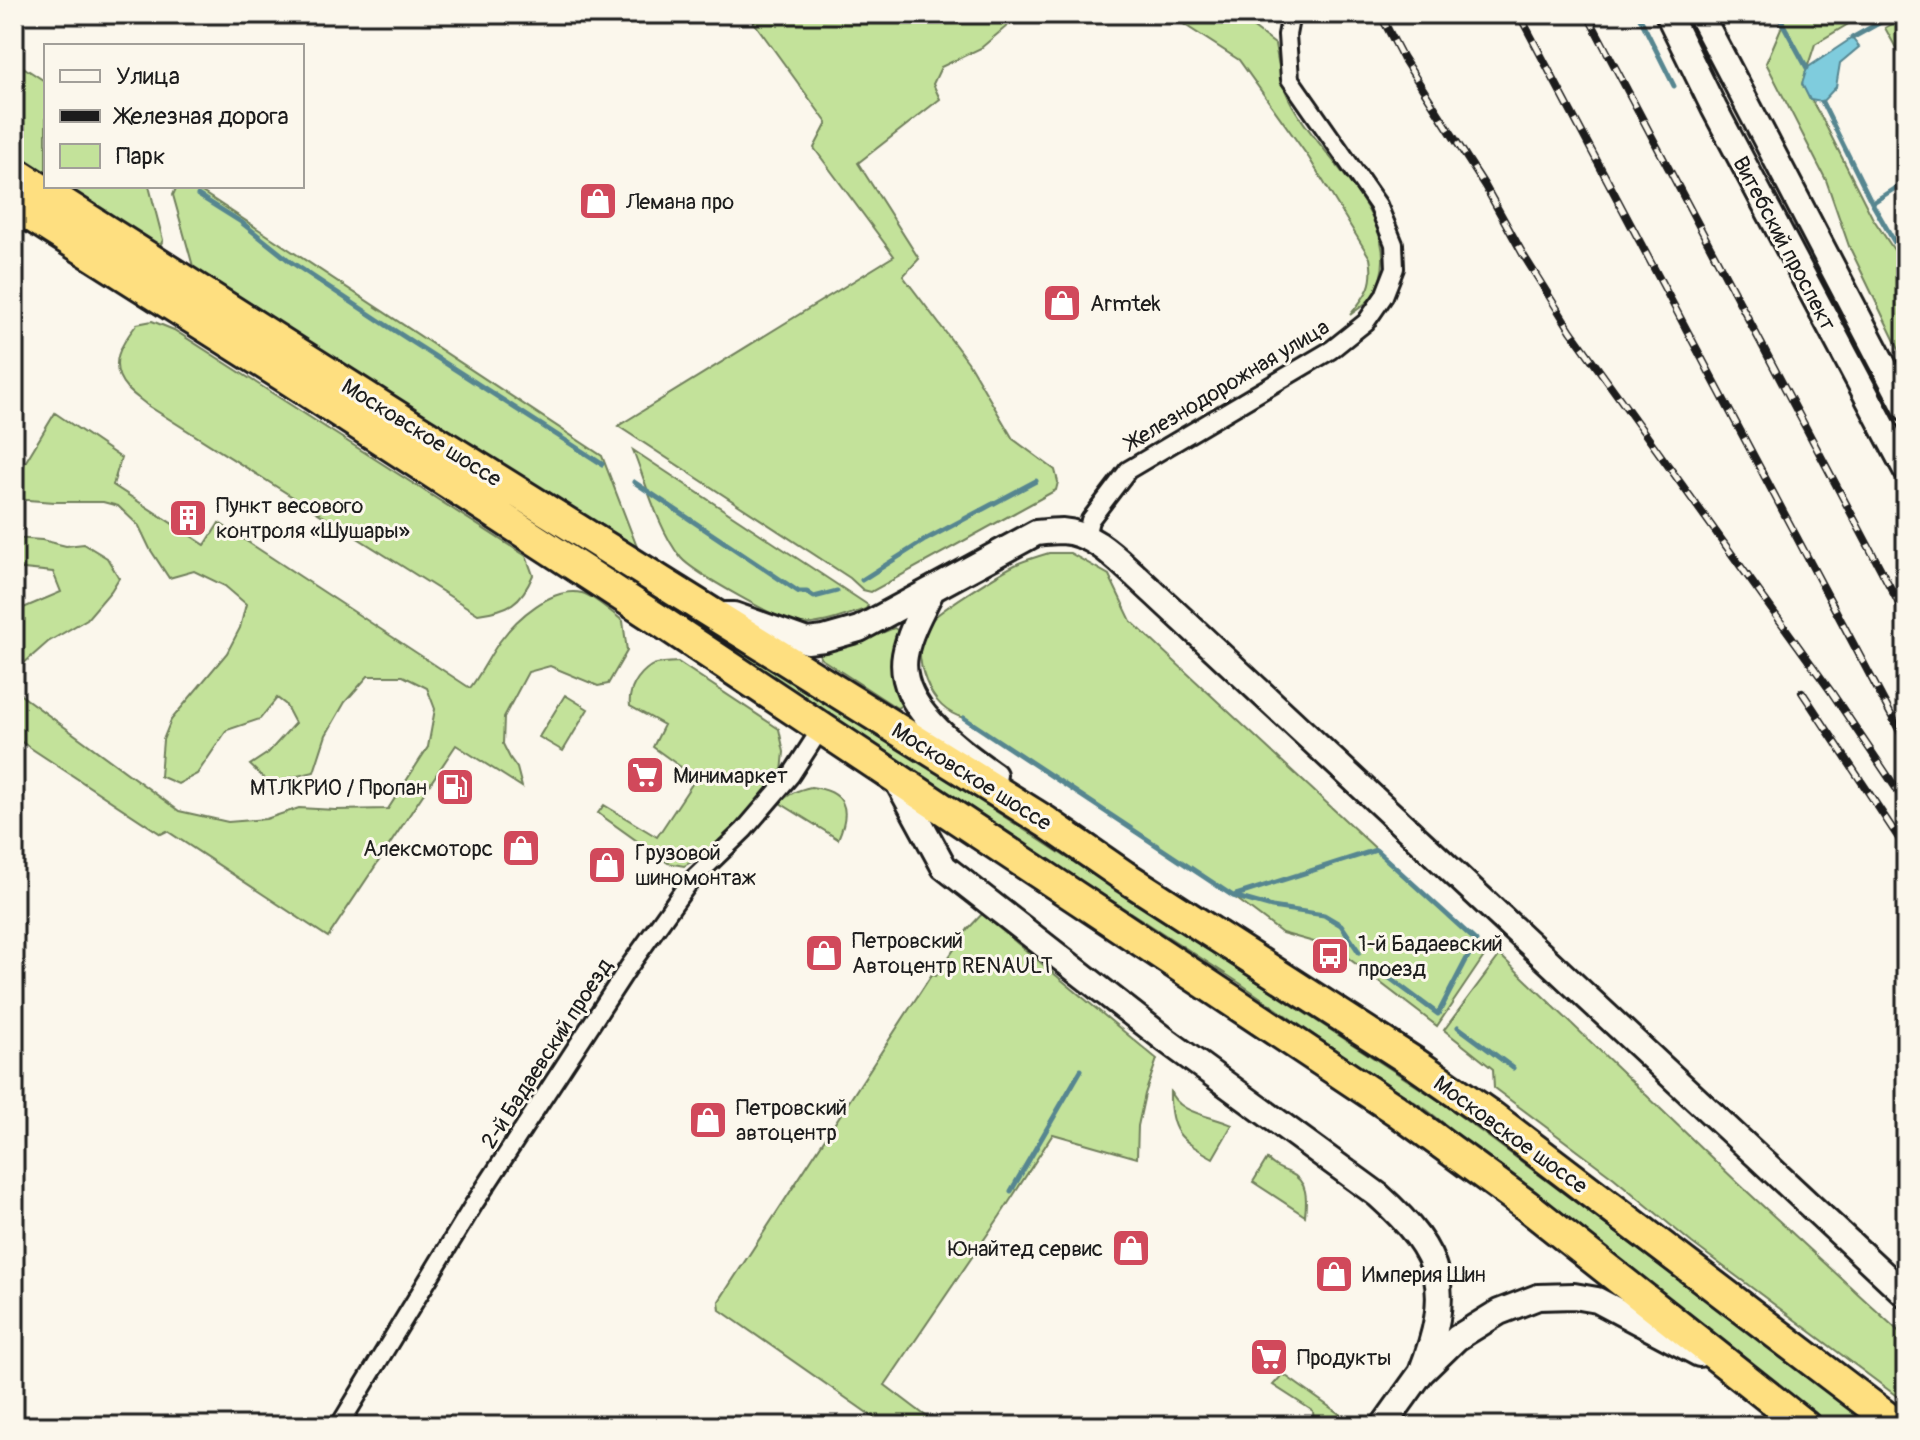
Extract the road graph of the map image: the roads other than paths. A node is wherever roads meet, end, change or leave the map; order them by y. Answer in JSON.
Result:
{"nodes":[{"id":1,"x":1291,"y":14,"type":"edge"},
{"id":2,"x":1668,"y":14,"type":"edge"},
{"id":3,"x":1700,"y":14,"type":"edge"},
{"id":4,"x":14,"y":172,"type":"edge"},
{"id":5,"x":14,"y":205,"type":"edge"},
{"id":6,"x":1906,"y":408,"type":"edge"},
{"id":7,"x":1906,"y":470,"type":"edge"},
{"id":8,"x":1086,"y":537,"type":"junction"},
{"id":9,"x":931,"y":592,"type":"junction"},
{"id":10,"x":715,"y":615,"type":"junction"},
{"id":11,"x":822,"y":727,"type":"junction"},
{"id":12,"x":895,"y":777,"type":"junction"},
{"id":13,"x":1046,"y":822,"type":"junction"},
{"id":14,"x":1906,"y":1295,"type":"edge"},
{"id":15,"x":1421,"y":1373,"type":"junction"},
{"id":16,"x":1747,"y":1381,"type":"junction"},
{"id":17,"x":339,"y":1426,"type":"edge"},
{"id":18,"x":1383,"y":1426,"type":"edge"},
{"id":19,"x":1805,"y":1426,"type":"edge"},
{"id":20,"x":1898,"y":1426,"type":"edge"}],
"edges":[{"from":1,"to":8,"type":"street","name":"Железнодорожная улица"},
{"from":2,"to":7,"type":"street","name":"Витебский проспект"},
{"from":3,"to":6,"type":"street","name":"Витебский проспект"},
{"from":4,"to":10,"type":"highway","name":"Московское шоссе"},
{"from":5,"to":11,"type":"highway","name":"Московское шоссе"},
{"from":8,"to":9,"type":"street"},
{"from":8,"to":14,"type":"street"},
{"from":9,"to":10,"type":"street"},
{"from":9,"to":13,"type":"street"},
{"from":10,"to":13,"type":"highway","name":"Московское шоссе"},
{"from":11,"to":12,"type":"highway","name":"Московское шоссе"},
{"from":11,"to":17,"type":"street","name":"2-й Бадаевский проезд"},
{"from":12,"to":15,"type":"street"},
{"from":12,"to":16,"type":"highway","name":"Московское шоссе"},
{"from":13,"to":20,"type":"highway","name":"Московское шоссе"},
{"from":15,"to":16,"type":"street"},
{"from":15,"to":18,"type":"street"},
{"from":16,"to":19,"type":"highway","name":"Московское шоссе"}]}
